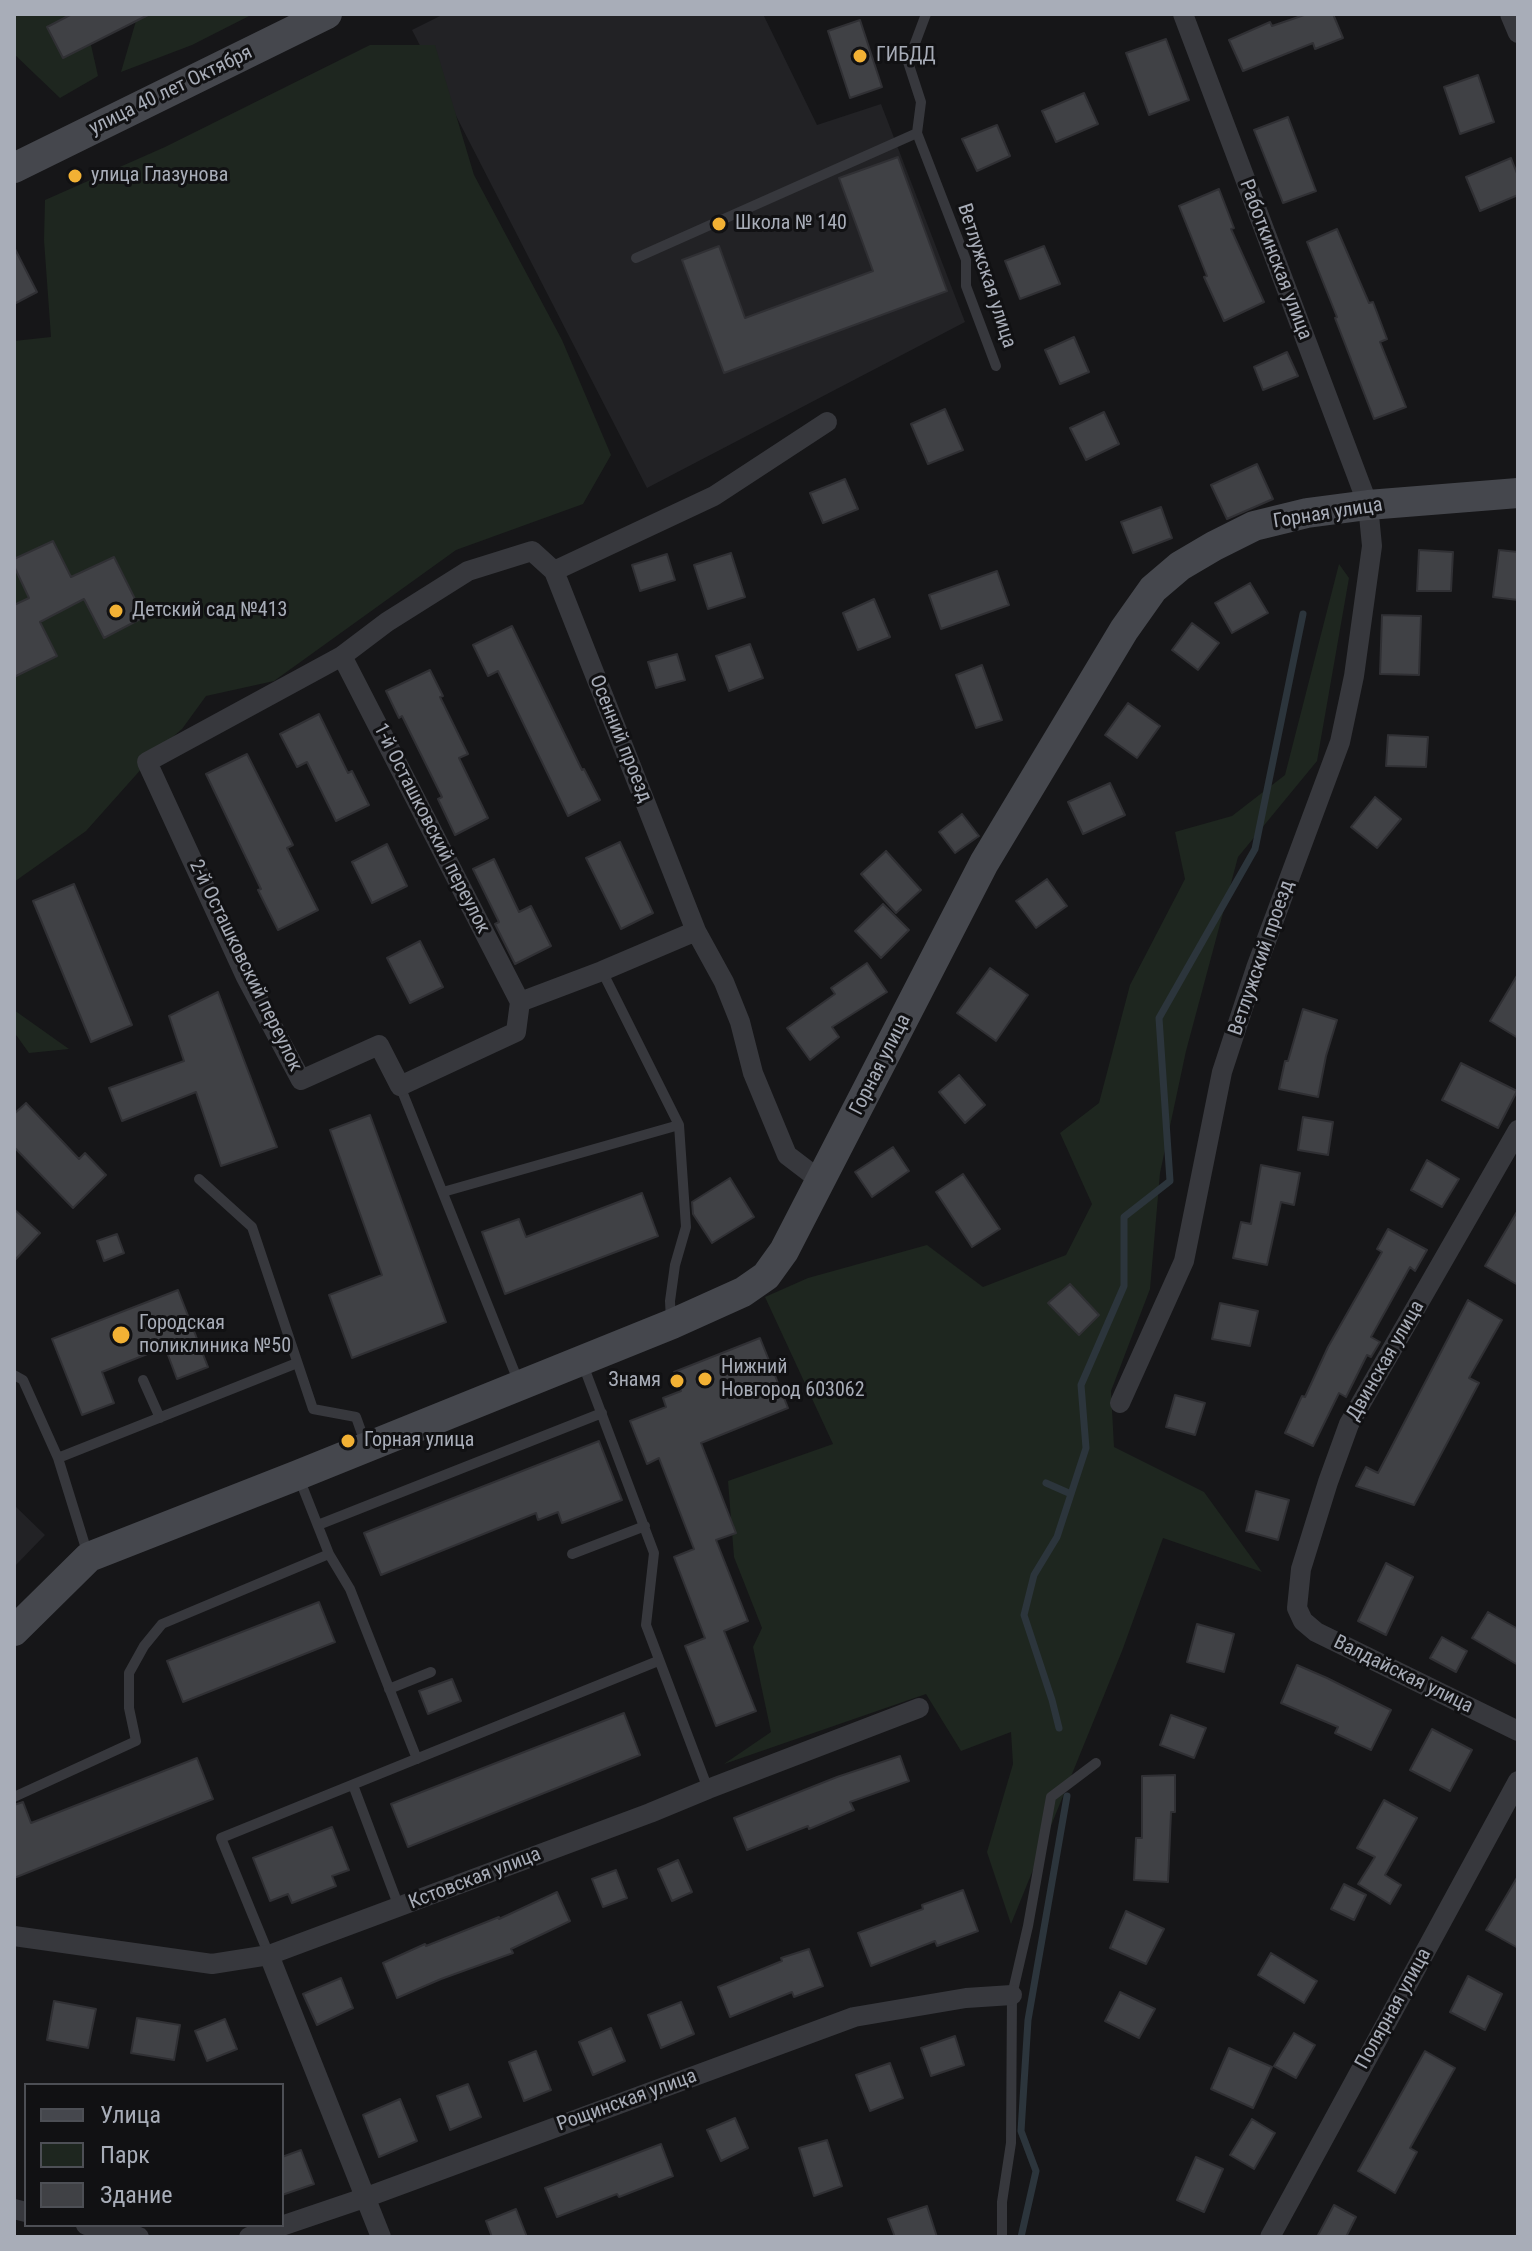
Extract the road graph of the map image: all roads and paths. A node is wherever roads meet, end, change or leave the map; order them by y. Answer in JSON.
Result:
{"nodes":[{"id":1,"x":327,"y":14,"type":"edge"},
{"id":2,"x":926,"y":14,"type":"edge"},
{"id":3,"x":1183,"y":14,"type":"edge"},
{"id":4,"x":1510,"y":14,"type":"edge"},
{"id":5,"x":1518,"y":33,"type":"edge"},
{"id":6,"x":917,"y":133,"type":"junction"},
{"id":7,"x":14,"y":168,"type":"edge"},
{"id":8,"x":636,"y":258,"type":"dead end"},
{"id":9,"x":996,"y":366,"type":"dead end"},
{"id":10,"x":827,"y":422,"type":"dead end"},
{"id":11,"x":1518,"y":493,"type":"edge"},
{"id":12,"x":1368,"y":505,"type":"junction"},
{"id":13,"x":554,"y":571,"type":"junction"},
{"id":14,"x":342,"y":656,"type":"junction"},
{"id":15,"x":696,"y":931,"type":"junction"},
{"id":16,"x":602,"y":971,"type":"junction"},
{"id":17,"x":520,"y":1002,"type":"junction"},
{"id":18,"x":400,"y":1086,"type":"junction"},
{"id":19,"x":679,"y":1125,"type":"junction"},
{"id":20,"x":1518,"y":1130,"type":"edge"},
{"id":21,"x":199,"y":1179,"type":"dead end"},
{"id":22,"x":821,"y":1181,"type":"junction"},
{"id":23,"x":443,"y":1192,"type":"junction"},
{"id":24,"x":672,"y":1324,"type":"junction"},
{"id":25,"x":582,"y":1360,"type":"junction"},
{"id":26,"x":297,"y":1363,"type":"junction"},
{"id":27,"x":14,"y":1375,"type":"edge"},
{"id":28,"x":143,"y":1380,"type":"dead end"},
{"id":29,"x":520,"y":1385,"type":"junction"},
{"id":30,"x":1120,"y":1403,"type":"dead end"},
{"id":31,"x":602,"y":1413,"type":"junction"},
{"id":32,"x":160,"y":1418,"type":"junction"},
{"id":33,"x":366,"y":1447,"type":"junction"},
{"id":34,"x":58,"y":1458,"type":"junction"},
{"id":35,"x":298,"y":1475,"type":"junction"},
{"id":36,"x":318,"y":1525,"type":"junction"},
{"id":37,"x":645,"y":1526,"type":"junction"},
{"id":38,"x":329,"y":1554,"type":"junction"},
{"id":39,"x":572,"y":1554,"type":"dead end"},
{"id":40,"x":89,"y":1557,"type":"junction"},
{"id":41,"x":1297,"y":1608,"type":"joint"},
{"id":42,"x":14,"y":1631,"type":"edge"},
{"id":43,"x":658,"y":1661,"type":"junction"},
{"id":44,"x":431,"y":1672,"type":"dead end"},
{"id":45,"x":389,"y":1689,"type":"junction"},
{"id":46,"x":919,"y":1708,"type":"dead end"},
{"id":47,"x":1518,"y":1731,"type":"edge"},
{"id":48,"x":417,"y":1759,"type":"junction"},
{"id":49,"x":1096,"y":1763,"type":"dead end"},
{"id":50,"x":1518,"y":1781,"type":"edge"},
{"id":51,"x":353,"y":1785,"type":"junction"},
{"id":52,"x":708,"y":1789,"type":"junction"},
{"id":53,"x":14,"y":1797,"type":"edge"},
{"id":54,"x":399,"y":1907,"type":"junction"},
{"id":55,"x":14,"y":1936,"type":"edge"},
{"id":56,"x":269,"y":1955,"type":"junction"},
{"id":57,"x":1012,"y":1995,"type":"junction"},
{"id":58,"x":367,"y":2197,"type":"junction"},
{"id":59,"x":284,"y":2225,"type":"edge"},
{"id":60,"x":95,"y":2227,"type":"edge"},
{"id":61,"x":278,"y":2227,"type":"edge"},
{"id":62,"x":139,"y":2237,"type":"edge"},
{"id":63,"x":249,"y":2237,"type":"edge"},
{"id":64,"x":381,"y":2237,"type":"edge"},
{"id":65,"x":1002,"y":2237,"type":"edge"},
{"id":66,"x":1270,"y":2237,"type":"edge"}],
"edges":[{"from":1,"to":7,"type":"main road","name":"улица 40 лет Октября"},
{"from":2,"to":6,"type":"lane","name":"Ветлужская улица"},
{"from":3,"to":12,"type":"street","name":"Работкинская улица"},
{"from":4,"to":5,"type":"street"},
{"from":6,"to":8,"type":"lane"},
{"from":6,"to":9,"type":"lane","name":"Ветлужская улица"},
{"from":10,"to":13,"type":"street"},
{"from":11,"to":12,"type":"main road","name":"Горная улица"},
{"from":12,"to":22,"type":"main road","name":"Горная улица"},
{"from":12,"to":30,"type":"street","name":"Ветлужский проезд"},
{"from":13,"to":14,"type":"street"},
{"from":13,"to":15,"type":"street","name":"Осенний проезд"},
{"from":14,"to":17,"type":"street","name":"1-й Осташковский переулок"},
{"from":14,"to":18,"type":"street","name":"2-й Осташковский переулок"},
{"from":15,"to":16,"type":"street"},
{"from":15,"to":22,"type":"street","name":"Осенний проезд"},
{"from":16,"to":17,"type":"street"},
{"from":16,"to":19,"type":"lane"},
{"from":17,"to":18,"type":"street"},
{"from":18,"to":23,"type":"lane"},
{"from":19,"to":23,"type":"lane"},
{"from":19,"to":24,"type":"lane"},
{"from":20,"to":41,"type":"street","name":"Двинская улица"},
{"from":21,"to":26,"type":"lane"},
{"from":22,"to":24,"type":"main road","name":"Горная улица"},
{"from":23,"to":29,"type":"lane"},
{"from":24,"to":25,"type":"main road","name":"Горная улица"},
{"from":25,"to":29,"type":"main road","name":"Горная улица"},
{"from":25,"to":31,"type":"lane"},
{"from":26,"to":32,"type":"lane"},
{"from":26,"to":33,"type":"lane"},
{"from":27,"to":34,"type":"lane"},
{"from":28,"to":32,"type":"lane"},
{"from":29,"to":33,"type":"main road","name":"Горная улица"},
{"from":31,"to":36,"type":"lane"},
{"from":31,"to":37,"type":"lane"},
{"from":32,"to":34,"type":"lane"},
{"from":33,"to":35,"type":"main road","name":"Горная улица"},
{"from":34,"to":40,"type":"lane"},
{"from":35,"to":36,"type":"lane"},
{"from":35,"to":40,"type":"main road","name":"Горная улица"},
{"from":36,"to":38,"type":"lane"},
{"from":37,"to":39,"type":"lane"},
{"from":37,"to":43,"type":"lane"},
{"from":38,"to":45,"type":"lane"},
{"from":38,"to":53,"type":"lane"},
{"from":40,"to":42,"type":"main road","name":"Горная улица"},
{"from":41,"to":47,"type":"street","name":"Валдайская улица"},
{"from":43,"to":48,"type":"lane"},
{"from":43,"to":52,"type":"lane"},
{"from":44,"to":45,"type":"lane"},
{"from":45,"to":48,"type":"lane"},
{"from":46,"to":52,"type":"street","name":"Кстовская улица"},
{"from":48,"to":51,"type":"lane"},
{"from":49,"to":57,"type":"lane"},
{"from":50,"to":66,"type":"street","name":"Полярная улица"},
{"from":51,"to":54,"type":"lane"},
{"from":51,"to":56,"type":"lane"},
{"from":52,"to":54,"type":"street","name":"Кстовская улица"},
{"from":54,"to":56,"type":"street","name":"Кстовская улица"},
{"from":55,"to":56,"type":"street","name":"Кстовская улица"},
{"from":56,"to":58,"type":"street"},
{"from":57,"to":58,"type":"street","name":"Рощинская улица"},
{"from":57,"to":65,"type":"lane"},
{"from":58,"to":59,"type":"street","name":"Рощинская улица"},
{"from":58,"to":64,"type":"street"},
{"from":60,"to":62,"type":"street"},
{"from":61,"to":63,"type":"street","name":"Рощинская улица"}]}
